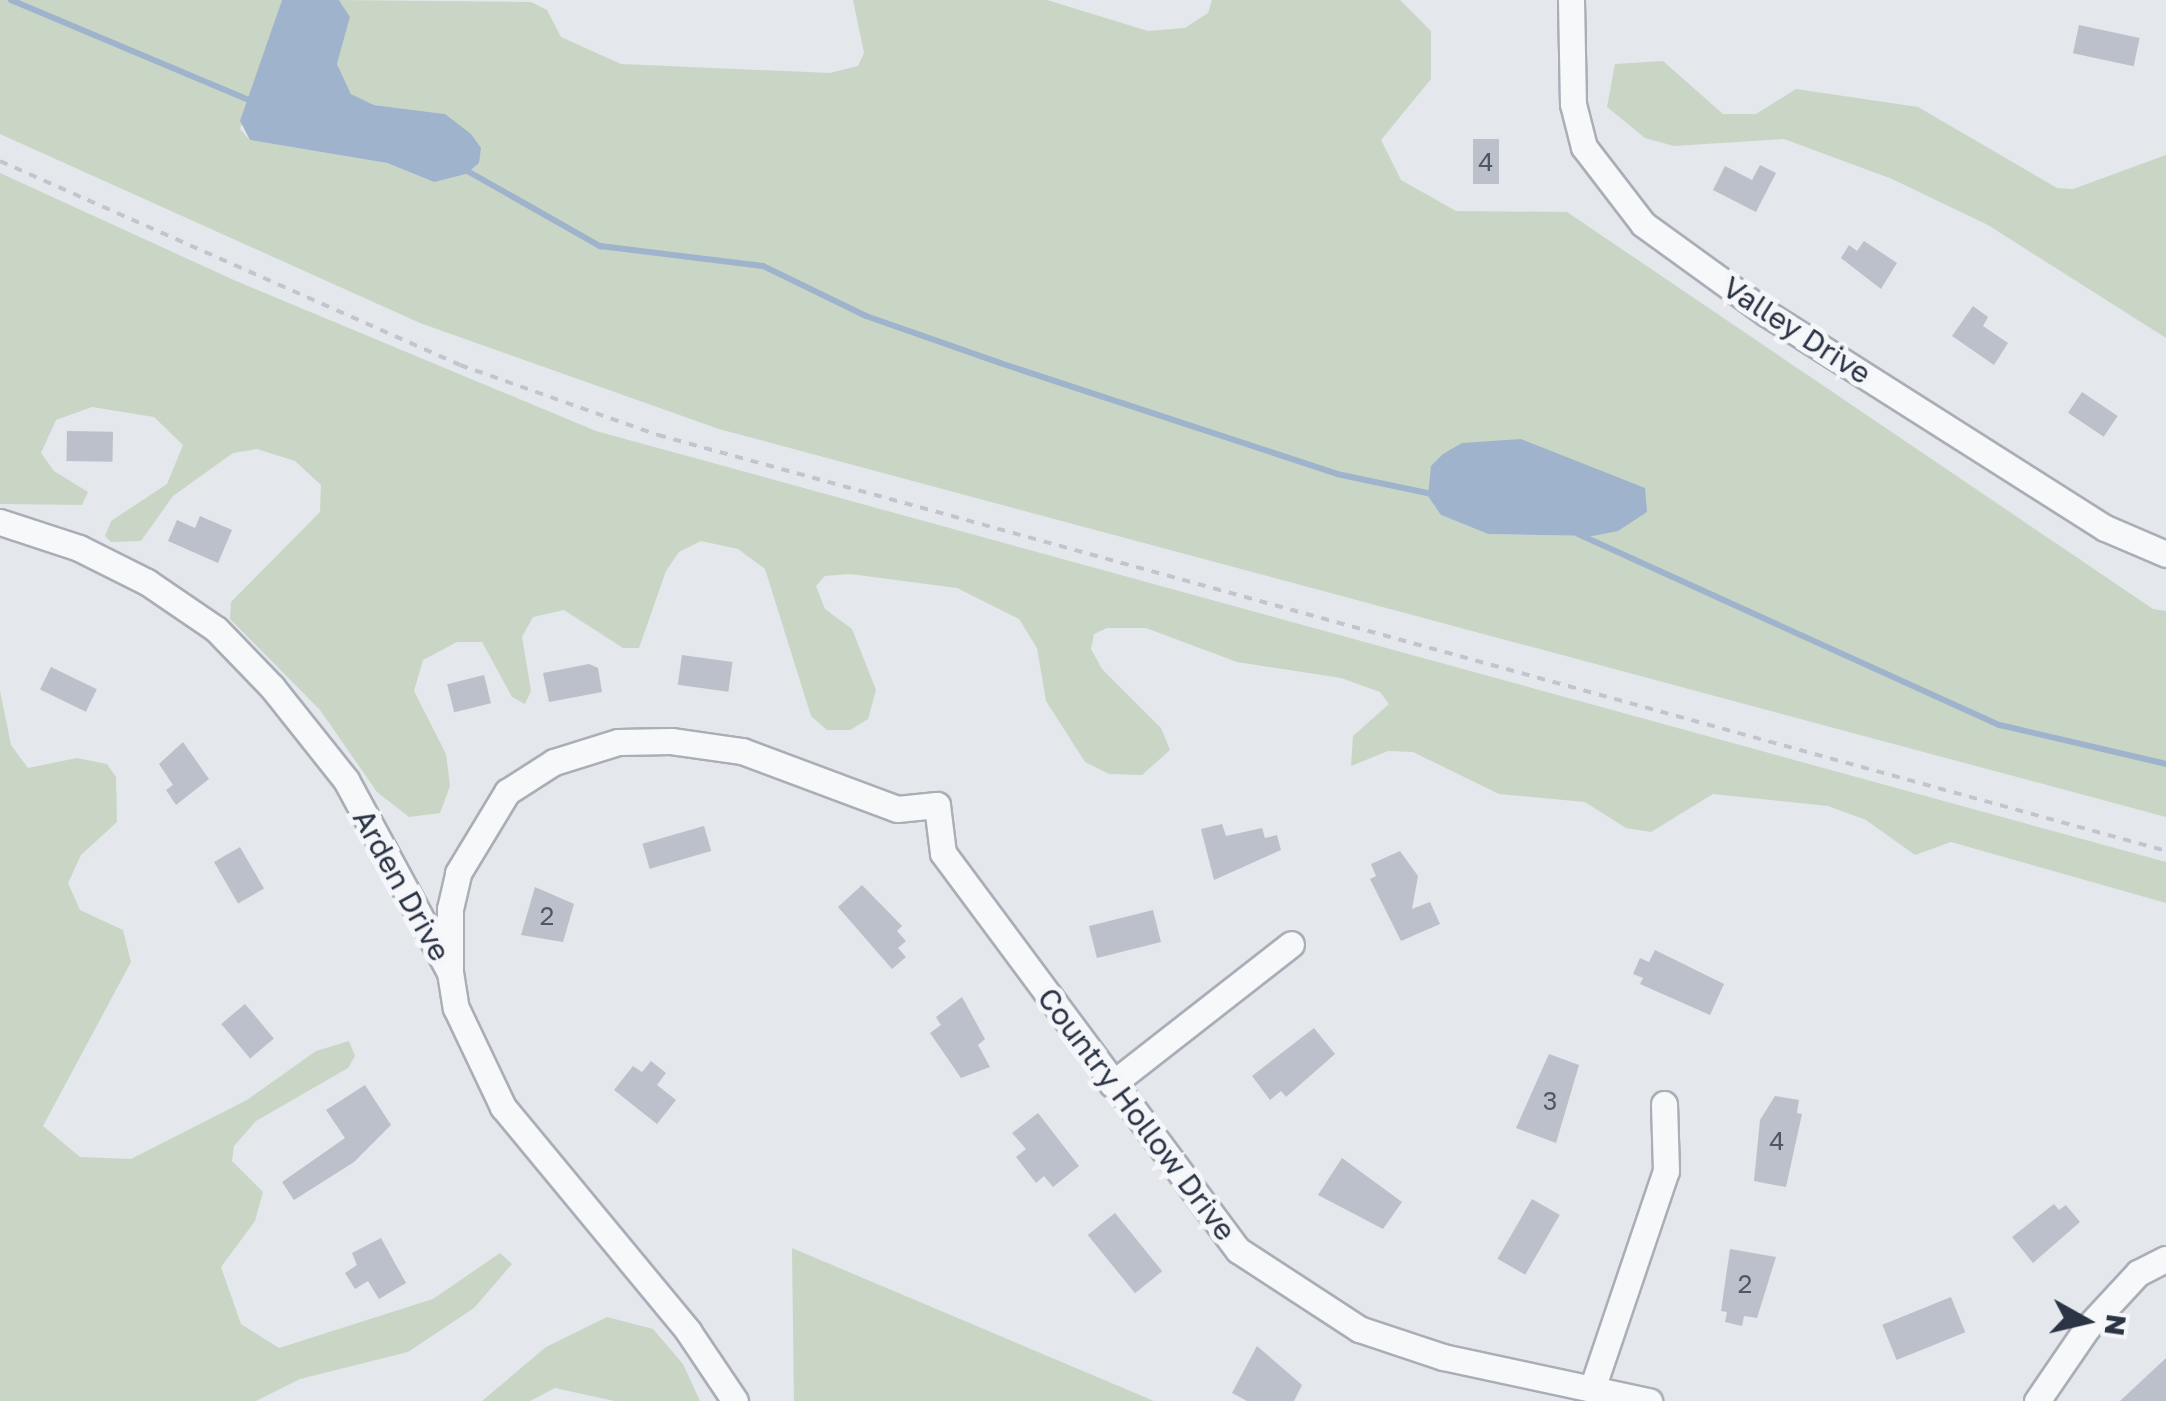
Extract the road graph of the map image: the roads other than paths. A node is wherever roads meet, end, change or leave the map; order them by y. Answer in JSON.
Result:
{"nodes":[{"id":1,"x":1572,"y":0,"type":"edge"},
{"id":2,"x":0,"y":522,"type":"edge"},
{"id":3,"x":2166,"y":554,"type":"edge"},
{"id":4,"x":1291,"y":944,"type":"dead end"},
{"id":5,"x":450,"y":972,"type":"junction"},
{"id":6,"x":1112,"y":1084,"type":"junction"},
{"id":7,"x":1664,"y":1104,"type":"dead end"},
{"id":8,"x":2166,"y":1258,"type":"edge"},
{"id":9,"x":1592,"y":1389,"type":"junction"},
{"id":10,"x":735,"y":1401,"type":"edge"},
{"id":11,"x":1648,"y":1401,"type":"edge"},
{"id":12,"x":2037,"y":1401,"type":"edge"}],
"edges":[{"from":1,"to":3,"type":"street","name":"Valley Drive"},
{"from":2,"to":5,"type":"street","name":"Arden Drive"},
{"from":4,"to":6,"type":"street"},
{"from":5,"to":6,"type":"street","name":"Country Hollow Drive"},
{"from":5,"to":10,"type":"street","name":"Arden Drive"},
{"from":6,"to":9,"type":"street","name":"Country Hollow Drive"},
{"from":7,"to":9,"type":"street"},
{"from":8,"to":12,"type":"street"},
{"from":9,"to":11,"type":"street","name":"Country Hollow Drive"}]}
